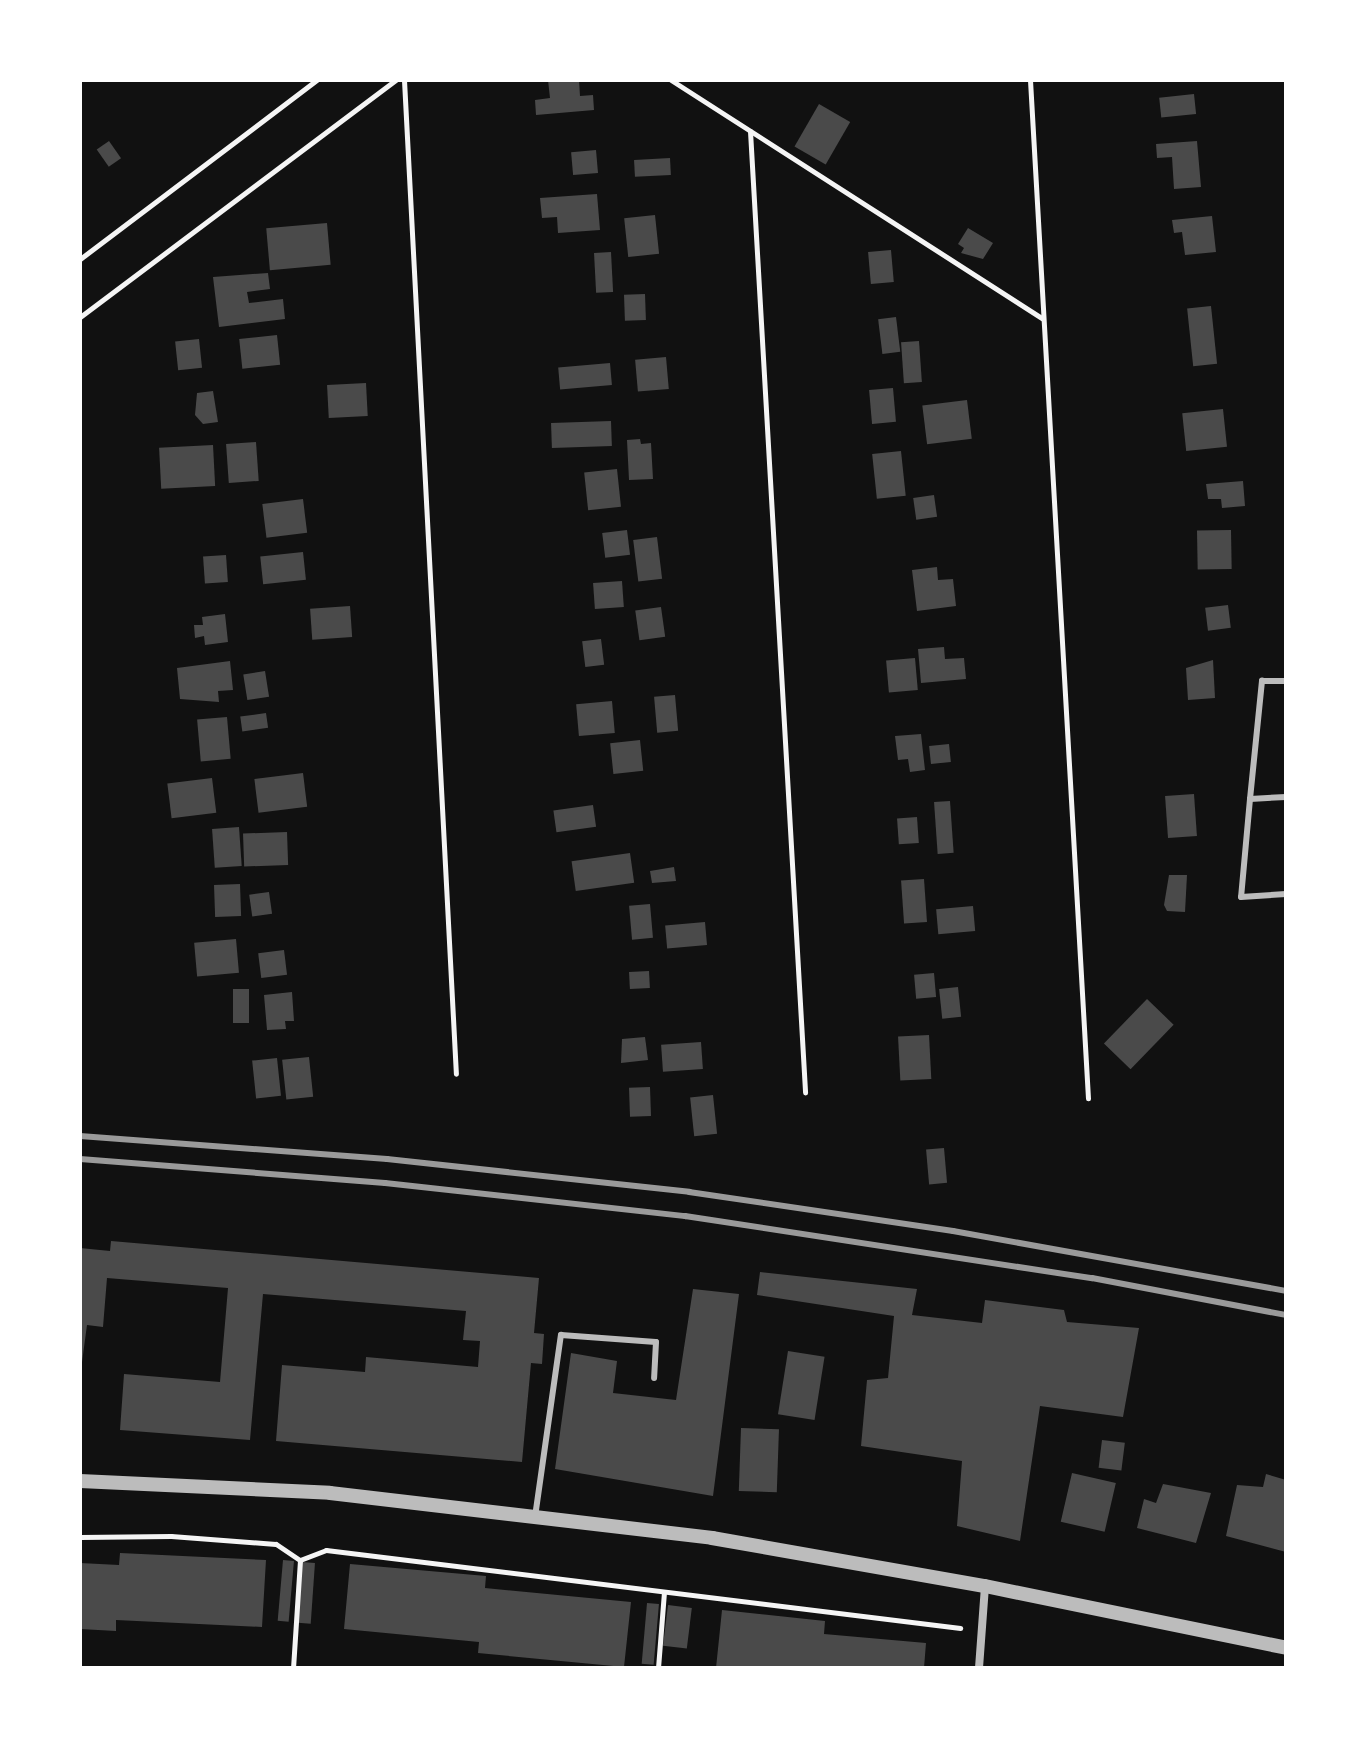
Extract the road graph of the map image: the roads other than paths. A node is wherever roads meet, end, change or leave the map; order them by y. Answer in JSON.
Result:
{"nodes":[{"id":1,"x":1286,"y":681,"type":"edge"},
{"id":2,"x":1286,"y":797,"type":"edge"},
{"id":3,"x":1250,"y":799,"type":"junction"},
{"id":4,"x":1286,"y":894,"type":"edge"},
{"id":5,"x":654,"y":1378,"type":"dead end"},
{"id":6,"x":80,"y":1481,"type":"edge"},
{"id":7,"x":535,"y":1517,"type":"junction"},
{"id":8,"x":985,"y":1586,"type":"junction"},
{"id":9,"x":1286,"y":1648,"type":"edge"},
{"id":10,"x":979,"y":1668,"type":"edge"}],
"edges":[{"from":1,"to":3,"type":"lane"},
{"from":2,"to":3,"type":"lane"},
{"from":3,"to":4,"type":"lane"},
{"from":5,"to":7,"type":"lane"},
{"from":6,"to":7,"type":"street"},
{"from":7,"to":8,"type":"street"},
{"from":8,"to":9,"type":"street"},
{"from":8,"to":10,"type":"street"}]}
